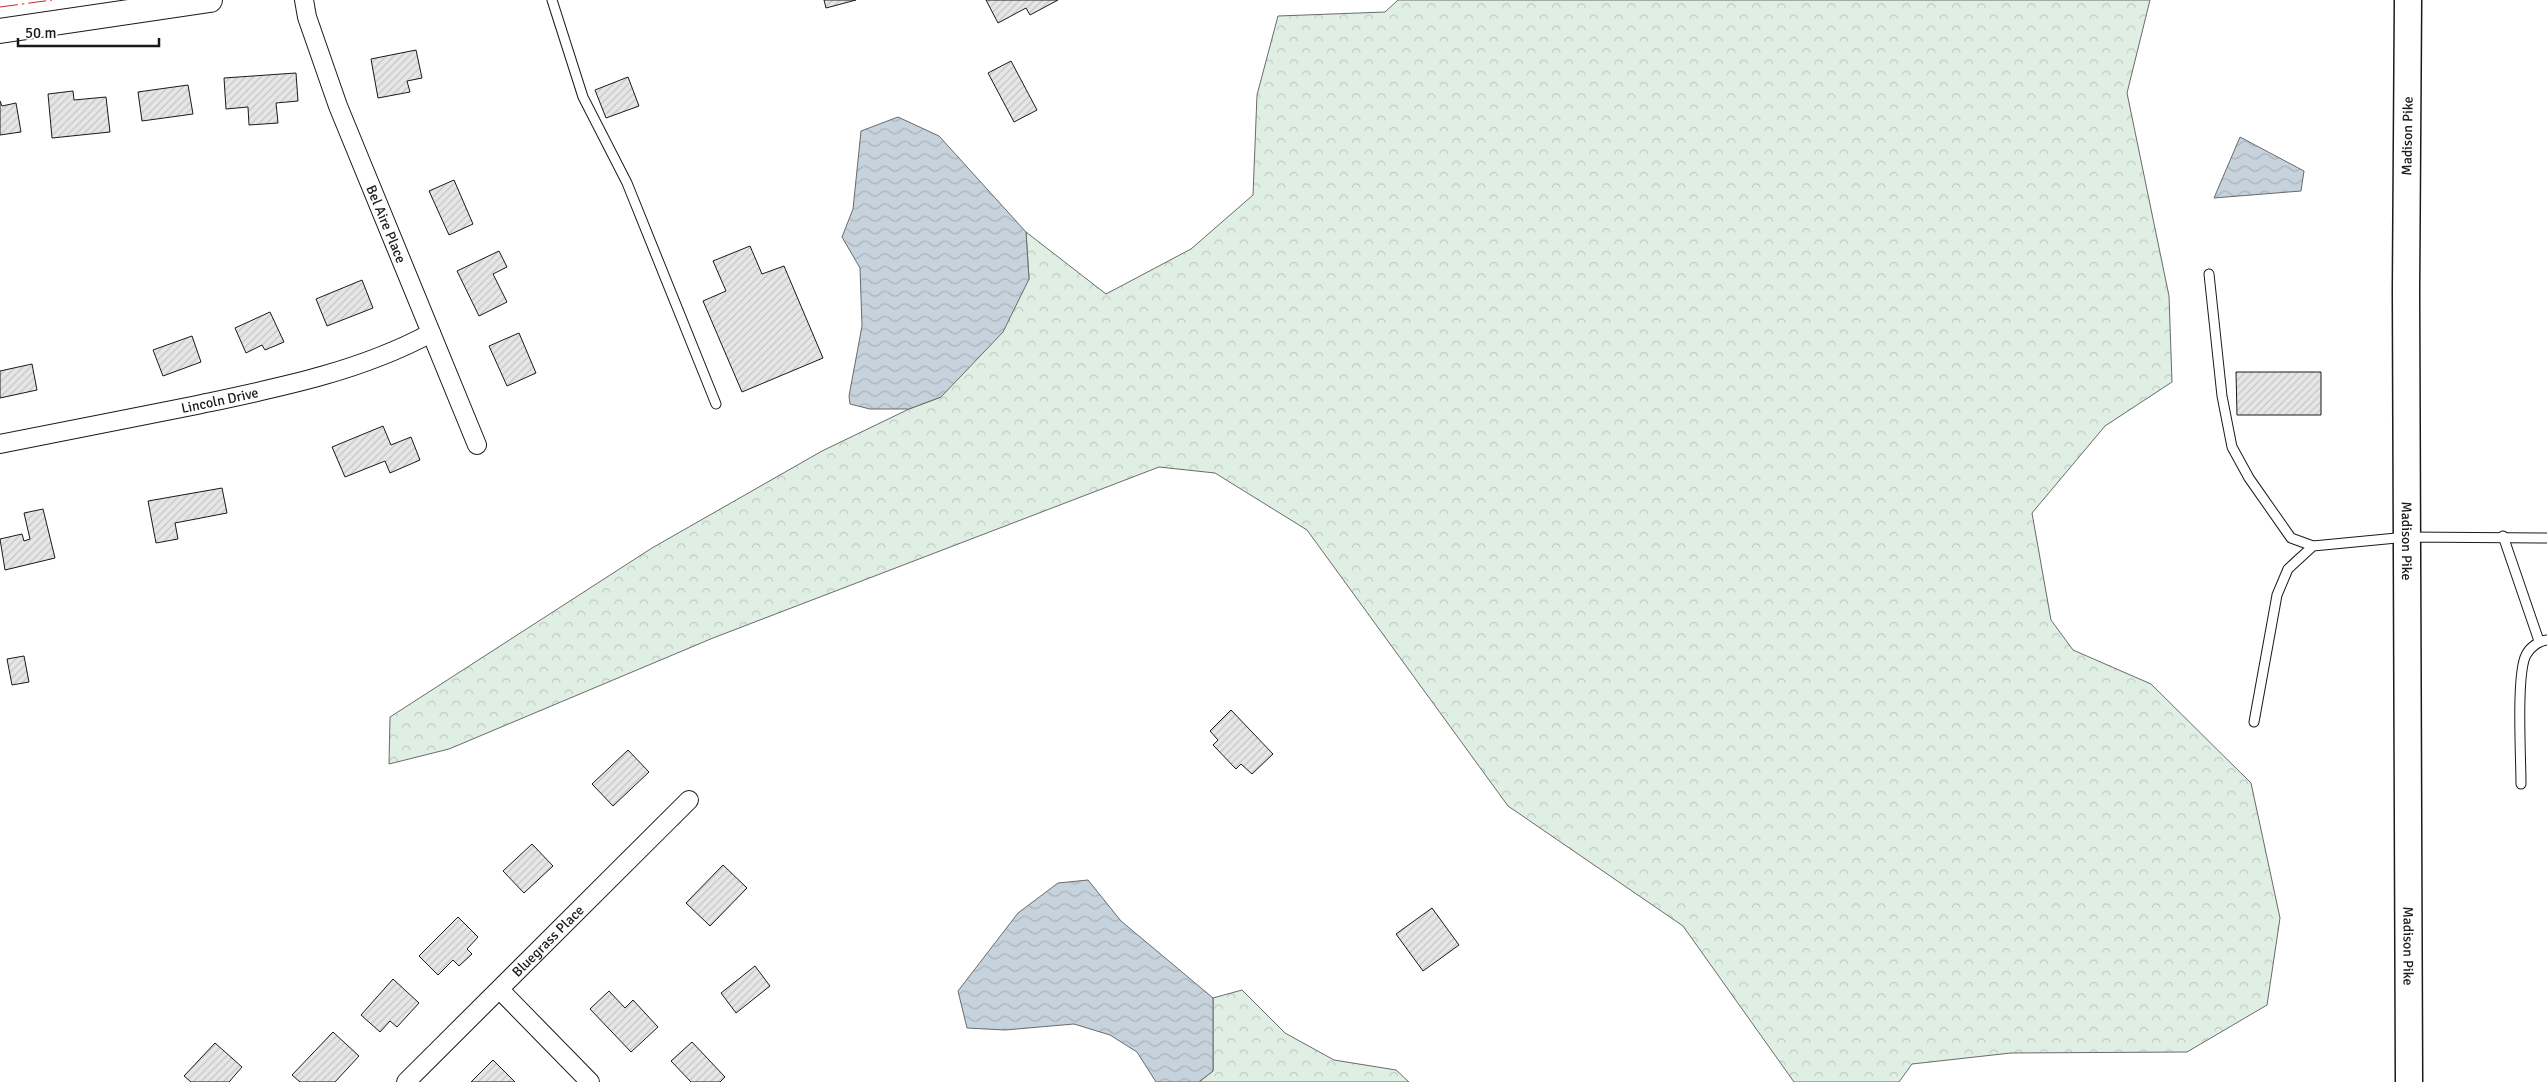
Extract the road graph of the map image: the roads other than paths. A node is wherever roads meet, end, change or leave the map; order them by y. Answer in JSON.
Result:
{"nodes":[{"id":1,"x":210,"y":0,"type":"edge"},
{"id":2,"x":304,"y":0,"type":"edge"},
{"id":3,"x":552,"y":0,"type":"edge"},
{"id":4,"x":2408,"y":0,"type":"edge"},
{"id":5,"x":0,"y":31,"type":"edge"},
{"id":6,"x":2209,"y":274,"type":"dead end"},
{"id":7,"x":431,"y":333,"type":"junction"},
{"id":8,"x":716,"y":404,"type":"dead end"},
{"id":9,"x":0,"y":444,"type":"edge"},
{"id":10,"x":477,"y":445,"type":"dead end"},
{"id":11,"x":2503,"y":536,"type":"junction"},
{"id":12,"x":2407,"y":537,"type":"junction"},
{"id":13,"x":2547,"y":538,"type":"edge"},
{"id":14,"x":2313,"y":546,"type":"junction"},
{"id":15,"x":2543,"y":640,"type":"edge"},
{"id":16,"x":2254,"y":722,"type":"dead end"},
{"id":17,"x":2521,"y":784,"type":"dead end"},
{"id":18,"x":689,"y":800,"type":"dead end"},
{"id":19,"x":500,"y":990,"type":"junction"},
{"id":20,"x":406,"y":1082,"type":"edge"},
{"id":21,"x":590,"y":1082,"type":"edge"},
{"id":22,"x":2409,"y":1082,"type":"edge"}],
"edges":[{"from":1,"to":5,"type":"main road"},
{"from":2,"to":7,"type":"street","name":"Bel Aire Place"},
{"from":3,"to":8,"type":"lane"},
{"from":4,"to":12,"type":"main road","name":"Madison Pike"},
{"from":6,"to":14,"type":"lane"},
{"from":7,"to":9,"type":"street","name":"Lincoln Drive"},
{"from":7,"to":10,"type":"street","name":"Bel Aire Place"},
{"from":11,"to":12,"type":"lane"},
{"from":11,"to":13,"type":"lane"},
{"from":11,"to":15,"type":"lane"},
{"from":12,"to":14,"type":"lane"},
{"from":12,"to":22,"type":"main road","name":"Madison Pike"},
{"from":14,"to":16,"type":"lane"},
{"from":15,"to":17,"type":"lane"},
{"from":18,"to":19,"type":"street","name":"Bluegrass Place"},
{"from":19,"to":20,"type":"street","name":"Bluegrass Place"},
{"from":19,"to":21,"type":"street"}]}
